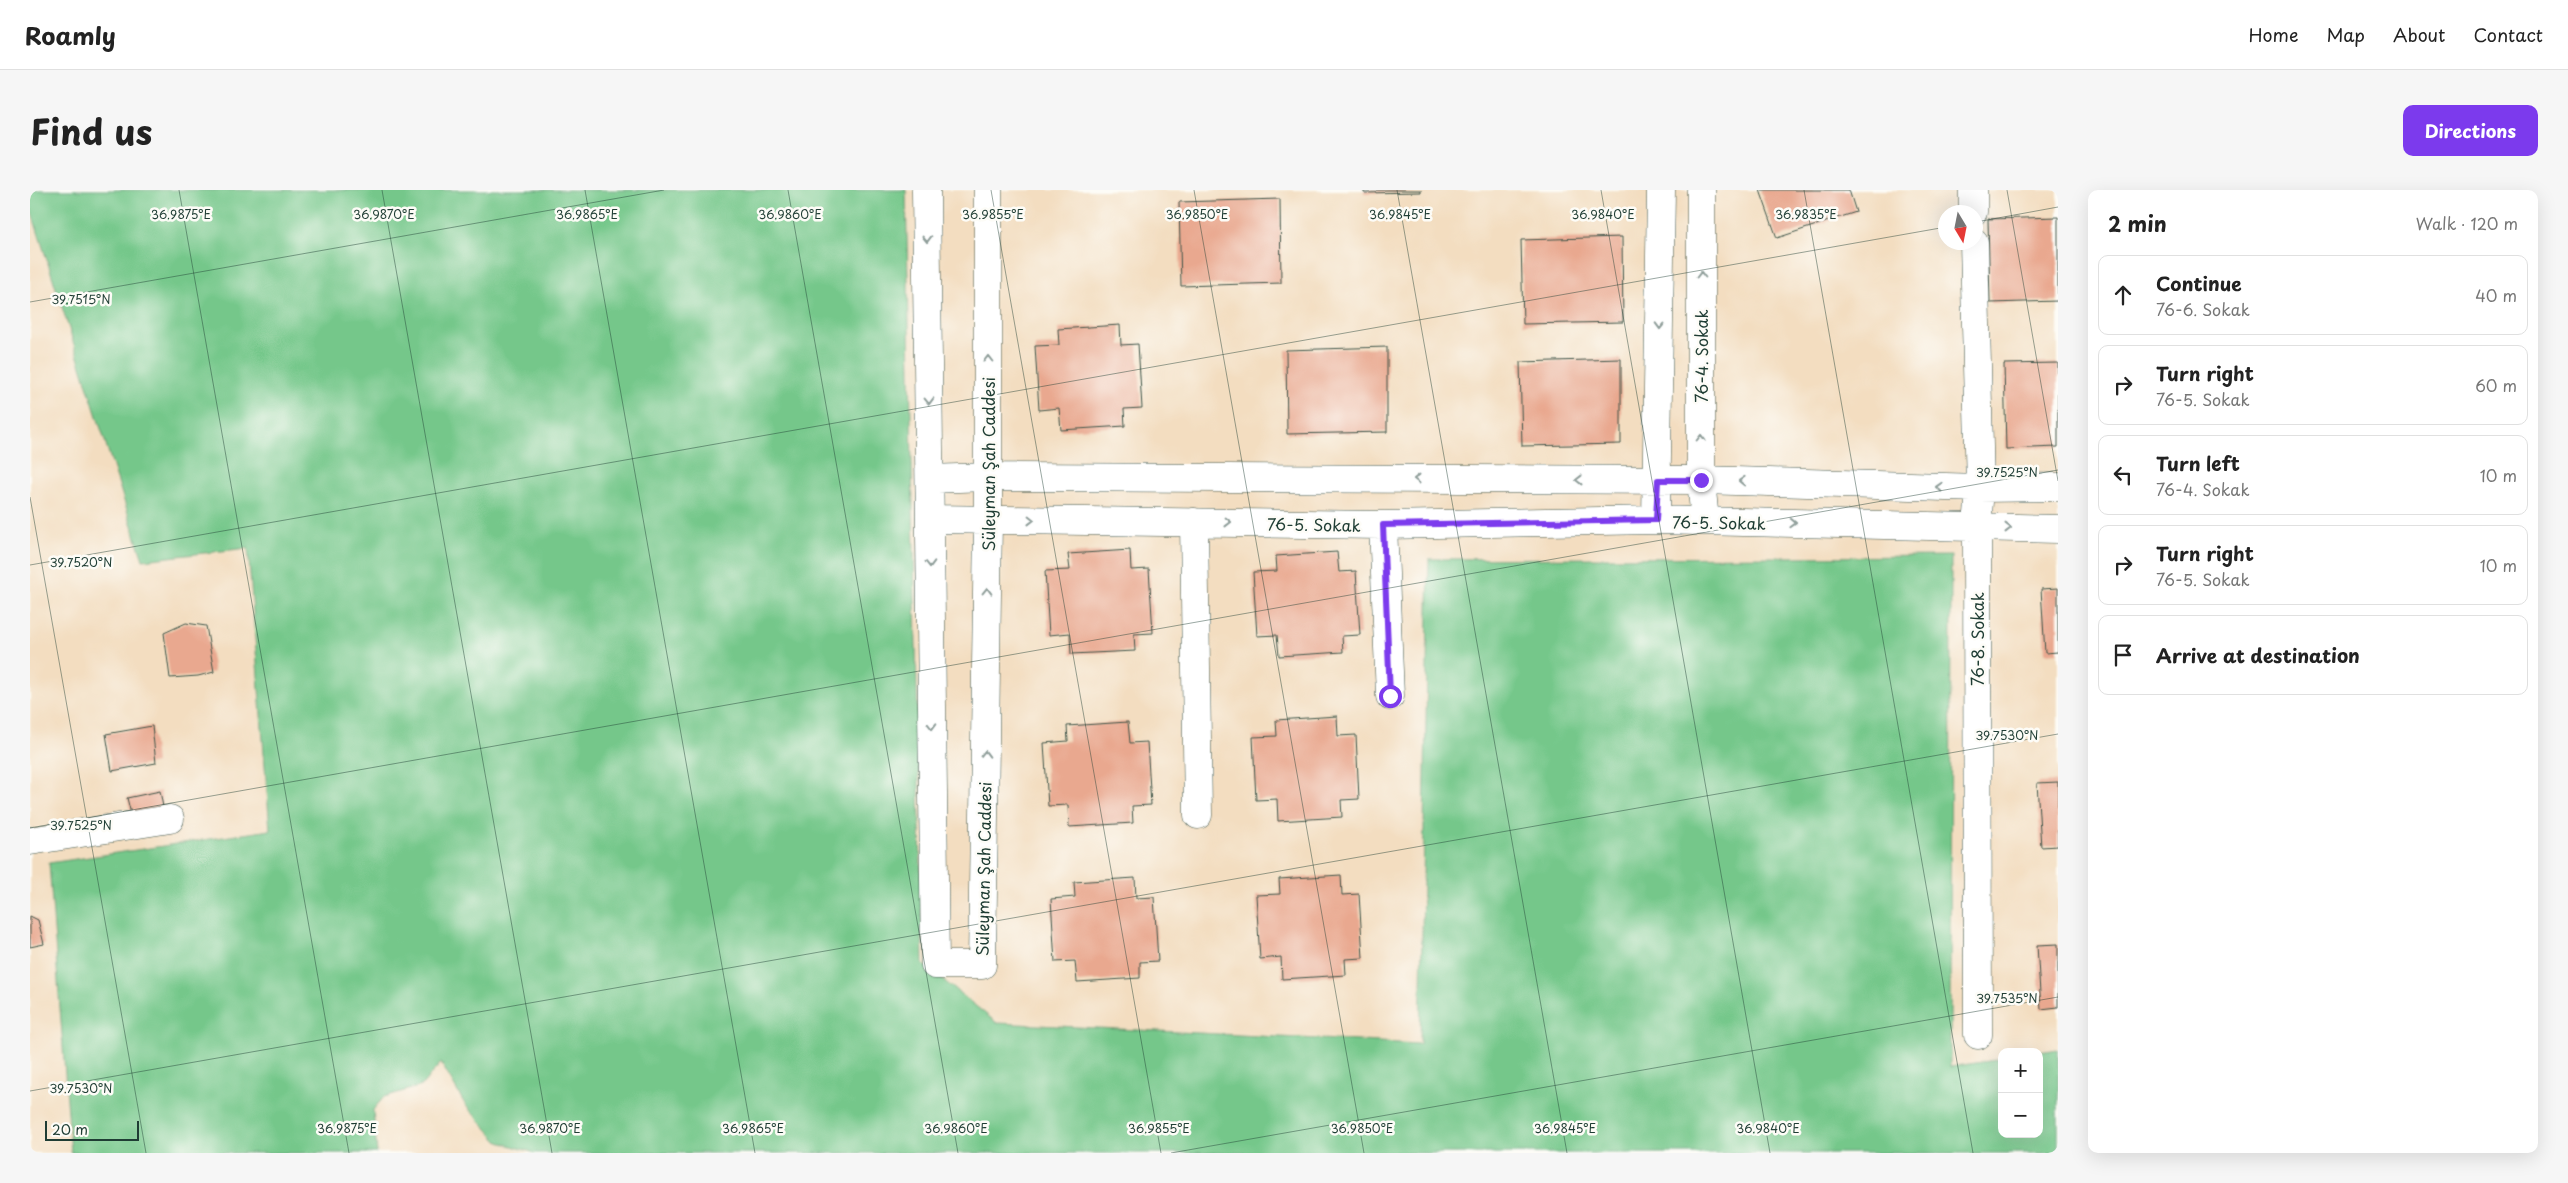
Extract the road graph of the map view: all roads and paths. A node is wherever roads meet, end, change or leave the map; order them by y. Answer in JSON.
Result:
{"nodes":[{"id":1,"x":926,"y":190,"type":"edge"},
{"id":2,"x":988,"y":190,"type":"edge"},
{"id":3,"x":1661,"y":190,"type":"edge"},
{"id":4,"x":1701,"y":190,"type":"edge"},
{"id":5,"x":1973,"y":190,"type":"edge"},
{"id":6,"x":1973,"y":205,"type":"edge"},
{"id":7,"x":1974,"y":250,"type":"edge"},
{"id":8,"x":987,"y":477,"type":"junction"},
{"id":9,"x":930,"y":480,"type":"junction"},
{"id":10,"x":1658,"y":480,"type":"junction"},
{"id":11,"x":1701,"y":480,"type":"junction"},
{"id":12,"x":2058,"y":487,"type":"edge"},
{"id":13,"x":1980,"y":488,"type":"junction"},
{"id":14,"x":988,"y":519,"type":"junction"},
{"id":15,"x":930,"y":520,"type":"junction"},
{"id":16,"x":1656,"y":520,"type":"junction"},
{"id":17,"x":1705,"y":521,"type":"junction"},
{"id":18,"x":1194,"y":522,"type":"junction"},
{"id":19,"x":1383,"y":525,"type":"junction"},
{"id":20,"x":1977,"y":528,"type":"junction"},
{"id":21,"x":2058,"y":529,"type":"edge"},
{"id":22,"x":1390,"y":696,"type":"dead end"},
{"id":23,"x":1198,"y":815,"type":"dead end"},
{"id":24,"x":170,"y":819,"type":"dead end"},
{"id":25,"x":30,"y":841,"type":"edge"},
{"id":26,"x":1978,"y":1035,"type":"dead end"}],
"edges":[{"from":1,"to":9,"type":"street","name":"Süleyman Şah Caddesi","one_way":true},
{"from":8,"to":2,"type":"street","name":"Süleyman Şah Caddesi","one_way":true},
{"from":3,"to":10,"type":"street","one_way":true},
{"from":11,"to":4,"type":"street","name":"76-4. Sokak","one_way":true},
{"from":5,"to":6,"type":"street"},
{"from":7,"to":13,"type":"street","name":"76-8. Sokak"},
{"from":8,"to":9,"type":"street"},
{"from":10,"to":8,"type":"street","one_way":true},
{"from":8,"to":14,"type":"street","name":"Süleyman Şah Caddesi"},
{"from":9,"to":15,"type":"street","name":"Süleyman Şah Caddesi"},
{"from":10,"to":11,"type":"street"},
{"from":10,"to":16,"type":"street"},
{"from":13,"to":11,"type":"street","one_way":true},
{"from":11,"to":17,"type":"street","name":"76-4. Sokak"},
{"from":12,"to":13,"type":"street"},
{"from":13,"to":20,"type":"street","name":"76-8. Sokak"},
{"from":14,"to":15,"type":"street","name":"76-5. Sokak"},
{"from":15,"to":14,"type":"street","name":"Süleyman Şah Caddesi","one_way":true},
{"from":14,"to":18,"type":"street","name":"76-5. Sokak","one_way":true},
{"from":16,"to":17,"type":"street","name":"76-5. Sokak"},
{"from":16,"to":19,"type":"street","name":"76-5. Sokak"},
{"from":17,"to":20,"type":"street","name":"76-5. Sokak","one_way":true},
{"from":18,"to":19,"type":"street","name":"76-5. Sokak","one_way":true},
{"from":18,"to":23,"type":"street"},
{"from":19,"to":22,"type":"street"},
{"from":20,"to":21,"type":"street","name":"76-5. Sokak","one_way":true},
{"from":20,"to":26,"type":"street","name":"76-8. Sokak"},
{"from":24,"to":25,"type":"street"}]}
